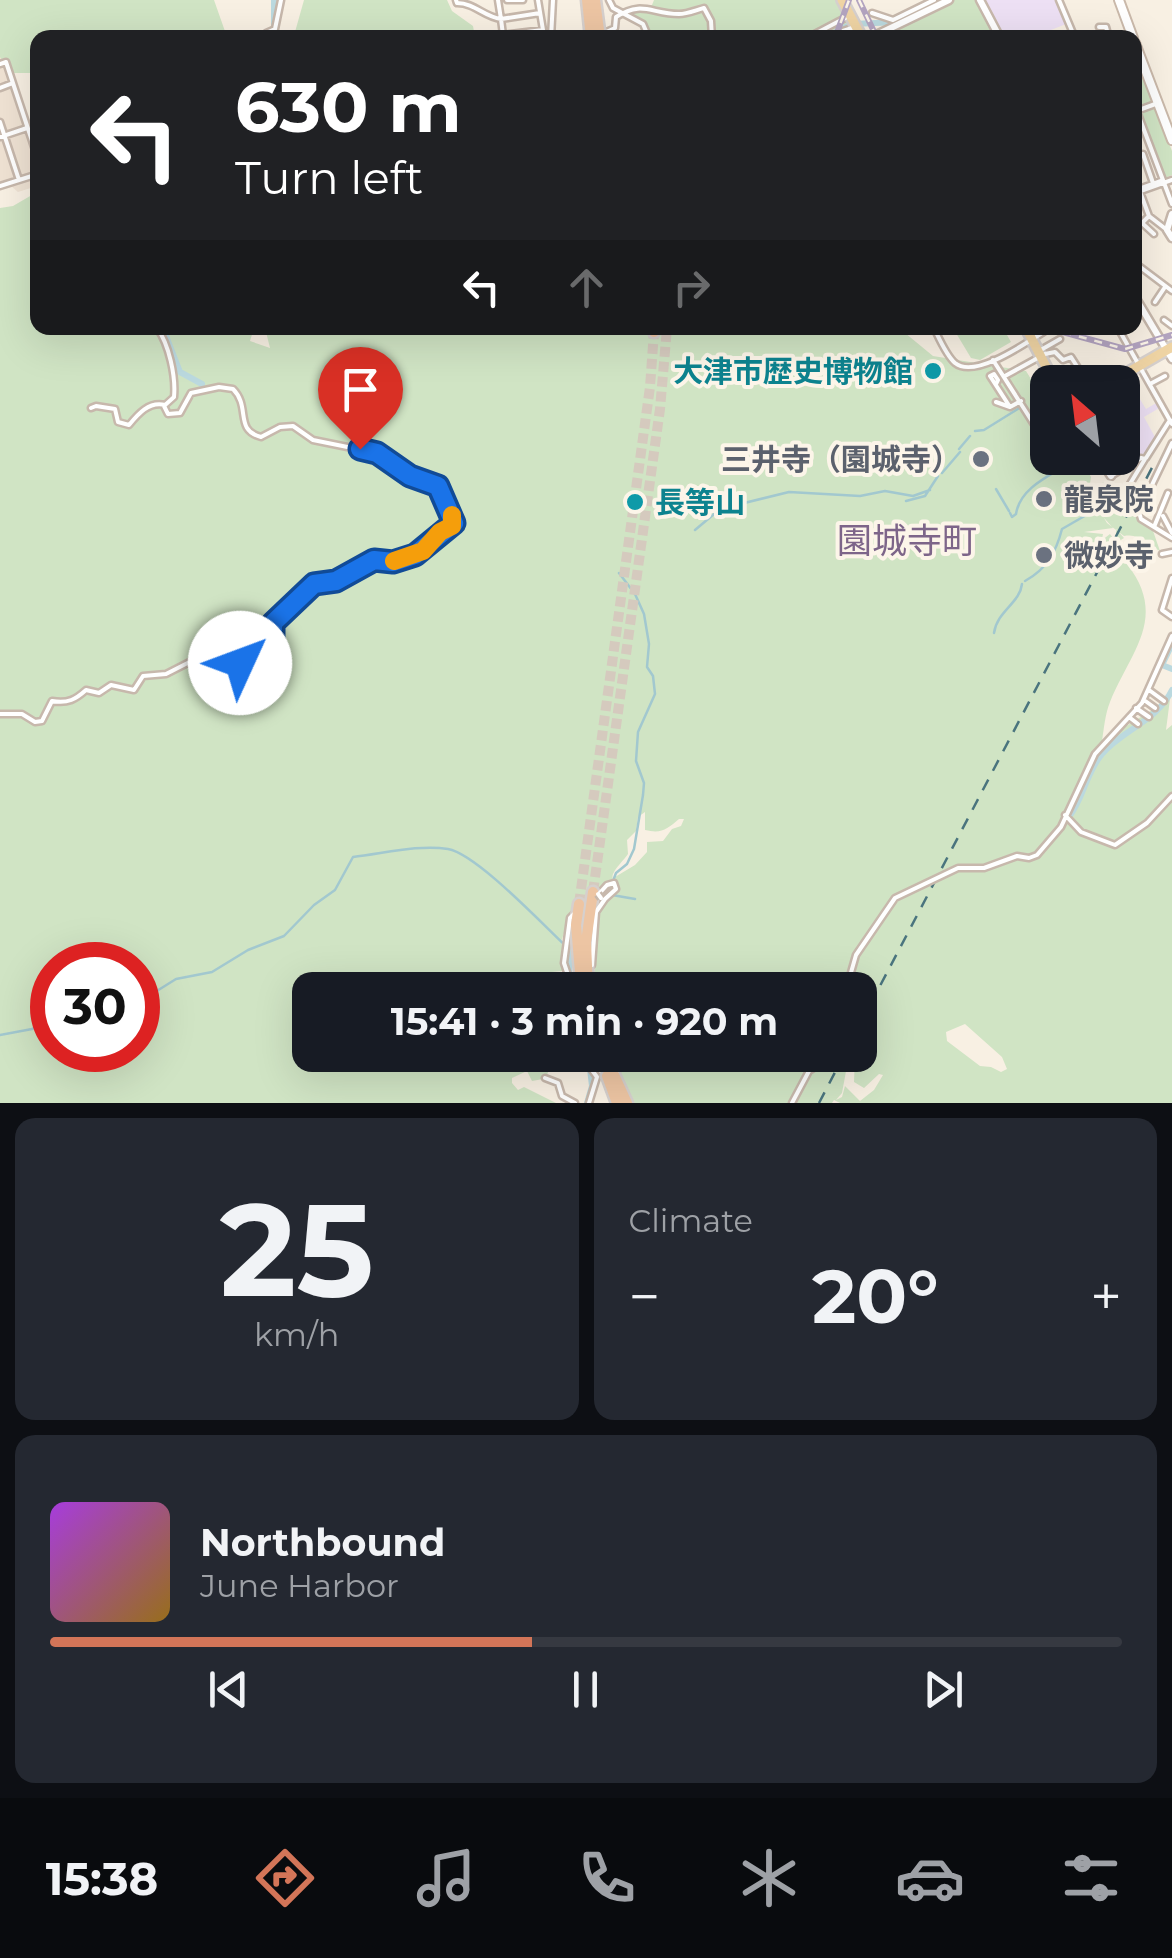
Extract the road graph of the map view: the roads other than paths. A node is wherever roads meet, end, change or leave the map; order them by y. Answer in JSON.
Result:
{"nodes":[{"id":1,"x":281,"y":0,"type":"edge"},
{"id":2,"x":456,"y":0,"type":"edge"},
{"id":3,"x":498,"y":0,"type":"edge"},
{"id":4,"x":507,"y":0,"type":"edge"},
{"id":5,"x":523,"y":0,"type":"edge"},
{"id":6,"x":538,"y":0,"type":"edge"},
{"id":7,"x":554,"y":0,"type":"edge"},
{"id":8,"x":588,"y":0,"type":"edge"},
{"id":9,"x":598,"y":0,"type":"edge"},
{"id":10,"x":609,"y":0,"type":"edge"},
{"id":11,"x":842,"y":0,"type":"edge"},
{"id":12,"x":949,"y":0,"type":"edge"},
{"id":13,"x":980,"y":0,"type":"edge"},
{"id":14,"x":1060,"y":0,"type":"edge"},
{"id":15,"x":1119,"y":0,"type":"edge"},
{"id":16,"x":937,"y":3,"type":"edge"},
{"id":17,"x":620,"y":12,"type":"junction"},
{"id":18,"x":540,"y":13,"type":"junction"},
{"id":19,"x":872,"y":13,"type":"dead end"},
{"id":20,"x":500,"y":18,"type":"junction"},
{"id":21,"x":855,"y":22,"type":"junction"},
{"id":22,"x":896,"y":23,"type":"junction"},
{"id":23,"x":1099,"y":27,"type":"dead end"},
{"id":24,"x":273,"y":30,"type":"edge"},
{"id":25,"x":503,"y":30,"type":"edge"},
{"id":26,"x":542,"y":30,"type":"edge"},
{"id":27,"x":552,"y":30,"type":"edge"},
{"id":28,"x":594,"y":30,"type":"edge"},
{"id":29,"x":596,"y":30,"type":"edge"},
{"id":30,"x":610,"y":30,"type":"edge"},
{"id":31,"x":646,"y":30,"type":"edge"},
{"id":32,"x":712,"y":30,"type":"edge"},
{"id":33,"x":831,"y":30,"type":"edge"},
{"id":34,"x":844,"y":30,"type":"edge"},
{"id":35,"x":858,"y":30,"type":"edge"},
{"id":36,"x":884,"y":30,"type":"edge"},
{"id":37,"x":996,"y":30,"type":"edge"},
{"id":38,"x":1072,"y":30,"type":"edge"},
{"id":39,"x":1107,"y":30,"type":"edge"},
{"id":40,"x":1130,"y":30,"type":"edge"},
{"id":41,"x":1142,"y":62,"type":"edge"},
{"id":42,"x":0,"y":64,"type":"edge"},
{"id":43,"x":13,"y":83,"type":"junction"},
{"id":44,"x":0,"y":88,"type":"edge"},
{"id":45,"x":1158,"y":104,"type":"junction"},
{"id":46,"x":1142,"y":107,"type":"edge"},
{"id":47,"x":0,"y":122,"type":"edge"},
{"id":48,"x":1142,"y":124,"type":"edge"},
{"id":49,"x":28,"y":128,"type":"junction"},
{"id":50,"x":30,"y":134,"type":"edge"},
{"id":51,"x":2,"y":136,"type":"edge"},
{"id":52,"x":1172,"y":140,"type":"edge"},
{"id":53,"x":1142,"y":154,"type":"dead end"},
{"id":54,"x":30,"y":177,"type":"edge"},
{"id":55,"x":19,"y":180,"type":"junction"},
{"id":56,"x":1172,"y":180,"type":"edge"},
{"id":57,"x":1163,"y":182,"type":"junction"},
{"id":58,"x":1154,"y":184,"type":"junction"},
{"id":59,"x":0,"y":186,"type":"edge"},
{"id":60,"x":1147,"y":188,"type":"junction"},
{"id":61,"x":1142,"y":190,"type":"edge"},
{"id":62,"x":1142,"y":203,"type":"edge"},
{"id":63,"x":1172,"y":204,"type":"edge"},
{"id":64,"x":1172,"y":214,"type":"edge"},
{"id":65,"x":1148,"y":216,"type":"junction"},
{"id":66,"x":1167,"y":230,"type":"junction"},
{"id":67,"x":1154,"y":234,"type":"dead end"},
{"id":68,"x":1172,"y":238,"type":"edge"},
{"id":69,"x":1142,"y":269,"type":"edge"},
{"id":70,"x":1166,"y":287,"type":"junction"},
{"id":71,"x":1172,"y":291,"type":"edge"},
{"id":72,"x":1155,"y":302,"type":"dead end"},
{"id":73,"x":1142,"y":308,"type":"edge"},
{"id":74,"x":1164,"y":320,"type":"dead end"},
{"id":75,"x":1172,"y":326,"type":"edge"},
{"id":76,"x":162,"y":335,"type":"edge"},
{"id":77,"x":938,"y":335,"type":"edge"},
{"id":78,"x":1030,"y":335,"type":"edge"},
{"id":79,"x":1036,"y":335,"type":"edge"},
{"id":80,"x":1049,"y":335,"type":"edge"},
{"id":81,"x":1122,"y":335,"type":"edge"},
{"id":82,"x":1031,"y":338,"type":"junction"},
{"id":83,"x":1060,"y":338,"type":"dead end"},
{"id":84,"x":1052,"y":343,"type":"junction"},
{"id":85,"x":1170,"y":352,"type":"edge"},
{"id":86,"x":1037,"y":357,"type":"junction"},
{"id":87,"x":993,"y":360,"type":"junction"},
{"id":88,"x":1062,"y":360,"type":"junction"},
{"id":89,"x":1042,"y":365,"type":"edge"},
{"id":90,"x":1065,"y":365,"type":"edge"},
{"id":91,"x":1075,"y":365,"type":"edge"},
{"id":92,"x":1139,"y":365,"type":"edge"},
{"id":93,"x":1140,"y":366,"type":"joint"},
{"id":94,"x":1005,"y":376,"type":"junction"},
{"id":95,"x":1165,"y":376,"type":"dead end"},
{"id":96,"x":996,"y":384,"type":"dead end"},
{"id":97,"x":1150,"y":384,"type":"junction"},
{"id":98,"x":1021,"y":401,"type":"junction"},
{"id":99,"x":996,"y":402,"type":"dead end"},
{"id":100,"x":165,"y":405,"type":"junction"},
{"id":101,"x":1010,"y":407,"type":"junction"},
{"id":102,"x":91,"y":408,"type":"dead end"},
{"id":103,"x":1030,"y":417,"type":"edge"},
{"id":104,"x":1170,"y":421,"type":"edge"},
{"id":105,"x":1172,"y":442,"type":"edge"},
{"id":106,"x":1145,"y":459,"type":"junction"},
{"id":107,"x":1111,"y":476,"type":"edge"},
{"id":108,"x":1168,"y":493,"type":"dead end"},
{"id":109,"x":1139,"y":512,"type":"junction"},
{"id":110,"x":1163,"y":516,"type":"dead end"},
{"id":111,"x":1169,"y":522,"type":"edge"},
{"id":112,"x":1154,"y":526,"type":"junction"},
{"id":113,"x":1172,"y":536,"type":"edge"},
{"id":114,"x":1172,"y":552,"type":"edge"},
{"id":115,"x":1162,"y":554,"type":"dead end"},
{"id":116,"x":1172,"y":578,"type":"edge"},
{"id":117,"x":1172,"y":617,"type":"edge"},
{"id":118,"x":1172,"y":636,"type":"edge"},
{"id":119,"x":1149,"y":690,"type":"junction"},
{"id":120,"x":1144,"y":700,"type":"junction"},
{"id":121,"x":1164,"y":700,"type":"dead end"},
{"id":122,"x":1136,"y":708,"type":"junction"},
{"id":123,"x":1155,"y":708,"type":"dead end"},
{"id":124,"x":0,"y":714,"type":"edge"},
{"id":125,"x":1129,"y":717,"type":"junction"},
{"id":126,"x":1149,"y":717,"type":"dead end"},
{"id":127,"x":1138,"y":724,"type":"dead end"},
{"id":128,"x":1122,"y":725,"type":"junction"},
{"id":129,"x":1128,"y":730,"type":"dead end"},
{"id":130,"x":1172,"y":796,"type":"edge"},
{"id":131,"x":1065,"y":815,"type":"junction"},
{"id":132,"x":598,"y":896,"type":"tunnel mouth"},
{"id":133,"x":576,"y":909,"type":"joint"},
{"id":134,"x":567,"y":972,"type":"edge"},
{"id":135,"x":584,"y":972,"type":"edge"},
{"id":136,"x":587,"y":972,"type":"edge"},
{"id":137,"x":851,"y":972,"type":"edge"},
{"id":138,"x":593,"y":1072,"type":"edge"},
{"id":139,"x":607,"y":1072,"type":"edge"},
{"id":140,"x":612,"y":1072,"type":"edge"},
{"id":141,"x":808,"y":1072,"type":"edge"},
{"id":142,"x":545,"y":1078,"type":"dead end"},
{"id":143,"x":575,"y":1103,"type":"edge"},
{"id":144,"x":589,"y":1103,"type":"edge"},
{"id":145,"x":624,"y":1103,"type":"edge"},
{"id":146,"x":792,"y":1103,"type":"edge"}],
"edges":[{"from":1,"to":24,"type":"street"},
{"from":2,"to":20,"type":"street"},
{"from":3,"to":20,"type":"street"},
{"from":4,"to":5,"type":"street"},
{"from":6,"to":18,"type":"street"},
{"from":7,"to":27,"type":"street"},
{"from":8,"to":28,"type":"highway"},
{"from":9,"to":29,"type":"highway"},
{"from":10,"to":17,"type":"street"},
{"from":11,"to":21,"type":"main road"},
{"from":12,"to":16,"type":"street"},
{"from":13,"to":37,"type":"street"},
{"from":14,"to":38,"type":"street"},
{"from":15,"to":40,"type":"main road"},
{"from":16,"to":22,"type":"street"},
{"from":17,"to":30,"type":"street"},
{"from":17,"to":31,"type":"street"},
{"from":17,"to":32,"type":"street"},
{"from":18,"to":20,"type":"street"},
{"from":18,"to":26,"type":"street"},
{"from":19,"to":22,"type":"street"},
{"from":20,"to":25,"type":"street"},
{"from":21,"to":33,"type":"street"},
{"from":21,"to":34,"type":"street"},
{"from":21,"to":35,"type":"main road"},
{"from":22,"to":36,"type":"street"},
{"from":23,"to":39,"type":"street"},
{"from":41,"to":45,"type":"main road"},
{"from":42,"to":43,"type":"street"},
{"from":43,"to":44,"type":"street"},
{"from":43,"to":49,"type":"street"},
{"from":45,"to":46,"type":"street"},
{"from":45,"to":52,"type":"main road"},
{"from":47,"to":51,"type":"street"},
{"from":48,"to":57,"type":"street"},
{"from":49,"to":50,"type":"street"},
{"from":49,"to":51,"type":"street"},
{"from":51,"to":55,"type":"street"},
{"from":53,"to":58,"type":"street"},
{"from":54,"to":55,"type":"street"},
{"from":55,"to":59,"type":"street"},
{"from":56,"to":57,"type":"street"},
{"from":57,"to":58,"type":"street"},
{"from":57,"to":60,"type":"street"},
{"from":57,"to":63,"type":"street"},
{"from":58,"to":60,"type":"street"},
{"from":60,"to":61,"type":"street"},
{"from":62,"to":65,"type":"street"},
{"from":64,"to":66,"type":"street"},
{"from":65,"to":66,"type":"street"},
{"from":65,"to":67,"type":"street"},
{"from":66,"to":68,"type":"street"},
{"from":69,"to":70,"type":"street"},
{"from":70,"to":71,"type":"street"},
{"from":70,"to":72,"type":"street"},
{"from":73,"to":85,"type":"street"},
{"from":74,"to":75,"type":"street"},
{"from":76,"to":100,"type":"street"},
{"from":77,"to":87,"type":"street"},
{"from":78,"to":82,"type":"main road"},
{"from":79,"to":82,"type":"street"},
{"from":80,"to":84,"type":"street"},
{"from":81,"to":92,"type":"street"},
{"from":82,"to":86,"type":"main road"},
{"from":82,"to":87,"type":"street"},
{"from":83,"to":84,"type":"street"},
{"from":84,"to":86,"type":"street"},
{"from":85,"to":93,"type":"main road"},
{"from":86,"to":88,"type":"street"},
{"from":86,"to":89,"type":"main road"},
{"from":86,"to":94,"type":"street"},
{"from":87,"to":94,"type":"street"},
{"from":88,"to":90,"type":"street"},
{"from":88,"to":91,"type":"street"},
{"from":93,"to":97,"type":"street"},
{"from":94,"to":98,"type":"street"},
{"from":95,"to":97,"type":"street"},
{"from":96,"to":101,"type":"street"},
{"from":97,"to":104,"type":"street"},
{"from":98,"to":101,"type":"street"},
{"from":98,"to":103,"type":"street"},
{"from":99,"to":101,"type":"street"},
{"from":100,"to":102,"type":"street"},
{"from":100,"to":124,"type":"street"},
{"from":104,"to":106,"type":"street"},
{"from":105,"to":109,"type":"street"},
{"from":106,"to":107,"type":"street"},
{"from":106,"to":109,"type":"street"},
{"from":108,"to":112,"type":"street"},
{"from":109,"to":112,"type":"street"},
{"from":110,"to":111,"type":"street"},
{"from":111,"to":113,"type":"street"},
{"from":112,"to":113,"type":"street"},
{"from":114,"to":115,"type":"street"},
{"from":116,"to":117,"type":"street"},
{"from":118,"to":119,"type":"street"},
{"from":119,"to":120,"type":"street"},
{"from":119,"to":121,"type":"street"},
{"from":120,"to":122,"type":"street"},
{"from":120,"to":123,"type":"street"},
{"from":122,"to":125,"type":"street"},
{"from":122,"to":126,"type":"street"},
{"from":125,"to":127,"type":"street"},
{"from":125,"to":128,"type":"street"},
{"from":128,"to":129,"type":"street"},
{"from":128,"to":131,"type":"street"},
{"from":130,"to":131,"type":"street"},
{"from":131,"to":137,"type":"street"},
{"from":132,"to":136,"type":"highway"},
{"from":133,"to":134,"type":"street"},
{"from":133,"to":135,"type":"highway"},
{"from":138,"to":144,"type":"street"},
{"from":139,"to":145,"type":"highway"},
{"from":140,"to":145,"type":"highway"},
{"from":141,"to":146,"type":"street"},
{"from":142,"to":143,"type":"street"}]}
